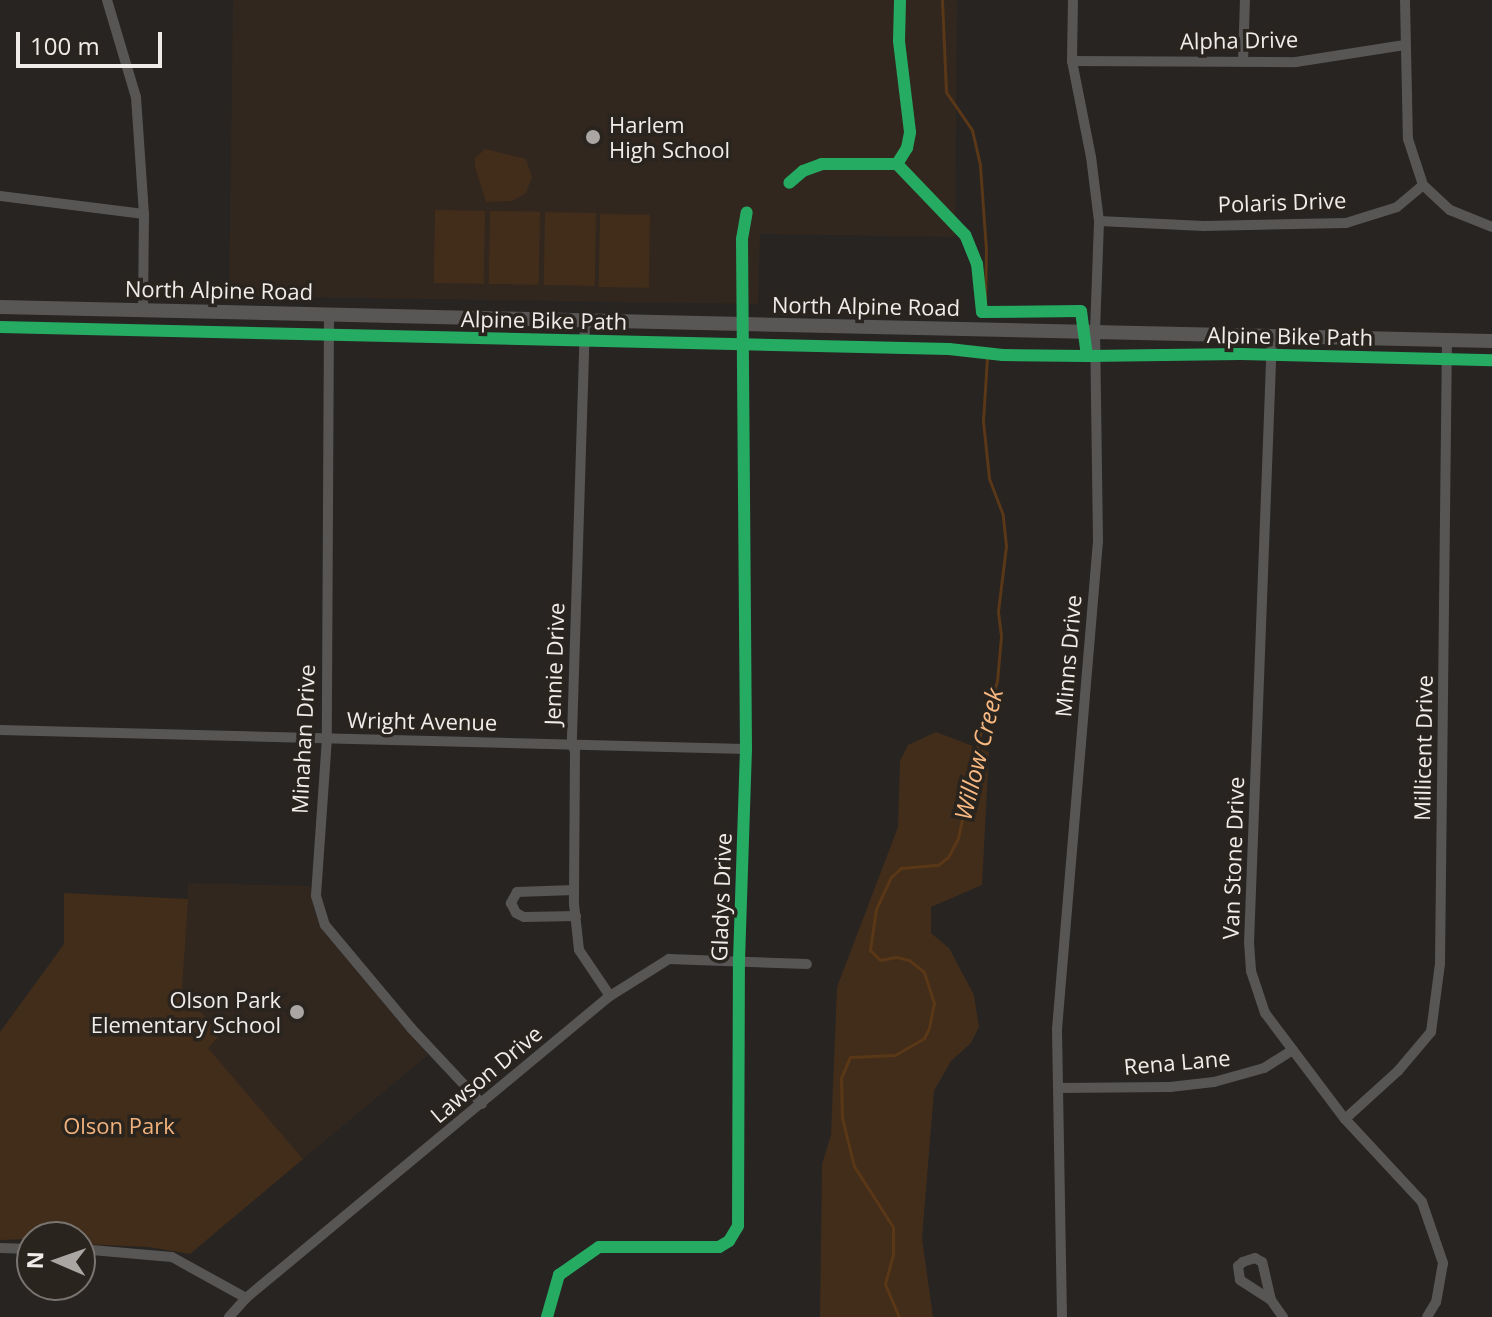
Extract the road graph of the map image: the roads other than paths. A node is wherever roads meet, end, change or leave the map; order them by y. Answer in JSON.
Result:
{"nodes":[{"id":1,"x":107,"y":0,"type":"edge"},
{"id":2,"x":1073,"y":0,"type":"edge"},
{"id":3,"x":1245,"y":0,"type":"edge"},
{"id":4,"x":1405,"y":0,"type":"edge"},
{"id":5,"x":1405,"y":45,"type":"junction"},
{"id":6,"x":1072,"y":61,"type":"junction"},
{"id":7,"x":1243,"y":62,"type":"junction"},
{"id":8,"x":1423,"y":185,"type":"junction"},
{"id":9,"x":0,"y":196,"type":"edge"},
{"id":10,"x":144,"y":214,"type":"junction"},
{"id":11,"x":1099,"y":221,"type":"junction"},
{"id":12,"x":1492,"y":227,"type":"edge"},
{"id":13,"x":742,"y":239,"type":"dead end"},
{"id":14,"x":0,"y":307,"type":"edge"},
{"id":15,"x":143,"y":311,"type":"junction"},
{"id":16,"x":329,"y":315,"type":"junction"},
{"id":17,"x":585,"y":322,"type":"junction"},
{"id":18,"x":743,"y":326,"type":"junction"},
{"id":19,"x":1095,"y":331,"type":"junction"},
{"id":20,"x":1272,"y":336,"type":"junction"},
{"id":21,"x":1447,"y":340,"type":"junction"},
{"id":22,"x":1492,"y":341,"type":"edge"},
{"id":23,"x":0,"y":730,"type":"edge"},
{"id":24,"x":327,"y":738,"type":"junction"},
{"id":25,"x":572,"y":745,"type":"junction"},
{"id":26,"x":746,"y":749,"type":"junction"},
{"id":27,"x":574,"y":890,"type":"junction"},
{"id":28,"x":576,"y":916,"type":"junction"},
{"id":29,"x":739,"y":960,"type":"junction"},
{"id":30,"x":807,"y":964,"type":"dead end"},
{"id":31,"x":610,"y":996,"type":"junction"},
{"id":32,"x":1293,"y":1050,"type":"junction"},
{"id":33,"x":1058,"y":1088,"type":"junction"},
{"id":34,"x":482,"y":1104,"type":"junction"},
{"id":35,"x":1345,"y":1119,"type":"junction"},
{"id":36,"x":96,"y":1250,"type":"edge"},
{"id":37,"x":246,"y":1298,"type":"junction"},
{"id":38,"x":1271,"y":1300,"type":"dead end"},
{"id":39,"x":229,"y":1317,"type":"edge"},
{"id":40,"x":547,"y":1317,"type":"edge"},
{"id":41,"x":1062,"y":1317,"type":"edge"},
{"id":42,"x":1283,"y":1317,"type":"edge"},
{"id":43,"x":1427,"y":1317,"type":"edge"}],
"edges":[{"from":1,"to":10,"type":"street"},
{"from":2,"to":6,"type":"street","name":"Minns Drive"},
{"from":3,"to":7,"type":"street"},
{"from":4,"to":5,"type":"street"},
{"from":5,"to":7,"type":"street","name":"Alpha Drive"},
{"from":5,"to":8,"type":"street"},
{"from":6,"to":7,"type":"street","name":"Alpha Drive"},
{"from":6,"to":11,"type":"street","name":"Minns Drive"},
{"from":8,"to":11,"type":"street","name":"Polaris Drive"},
{"from":8,"to":12,"type":"street"},
{"from":9,"to":10,"type":"street"},
{"from":10,"to":15,"type":"street"},
{"from":11,"to":19,"type":"street","name":"Minns Drive"},
{"from":13,"to":18,"type":"street","name":"Gladys Drive"},
{"from":14,"to":15,"type":"main road","name":"North Alpine Road"},
{"from":15,"to":16,"type":"main road","name":"North Alpine Road"},
{"from":16,"to":17,"type":"main road","name":"North Alpine Road"},
{"from":16,"to":24,"type":"street","name":"Minahan Drive"},
{"from":17,"to":18,"type":"main road","name":"North Alpine Road"},
{"from":17,"to":25,"type":"street","name":"Jennie Drive"},
{"from":18,"to":19,"type":"main road","name":"North Alpine Road"},
{"from":18,"to":26,"type":"street","name":"Gladys Drive"},
{"from":19,"to":20,"type":"main road","name":"North Alpine Road"},
{"from":19,"to":33,"type":"street","name":"Minns Drive"},
{"from":20,"to":21,"type":"main road","name":"North Alpine Road"},
{"from":20,"to":32,"type":"street","name":"Van Stone Drive"},
{"from":21,"to":22,"type":"main road","name":"North Alpine Road"},
{"from":21,"to":35,"type":"street","name":"Millicent Drive"},
{"from":23,"to":24,"type":"street","name":"Wright Avenue"},
{"from":24,"to":25,"type":"street","name":"Wright Avenue"},
{"from":24,"to":34,"type":"street","name":"Minahan Drive"},
{"from":25,"to":26,"type":"street","name":"Wright Avenue"},
{"from":25,"to":27,"type":"street","name":"Jennie Drive"},
{"from":26,"to":29,"type":"street","name":"Gladys Drive"},
{"from":27,"to":28,"type":"street","name":"Jennie Drive"},
{"from":27,"to":28,"type":"street"},
{"from":28,"to":31,"type":"street","name":"Jennie Drive"},
{"from":29,"to":30,"type":"street","name":"Lawson Drive"},
{"from":29,"to":31,"type":"street","name":"Lawson Drive"},
{"from":29,"to":40,"type":"street","name":"Gladys Drive"},
{"from":31,"to":34,"type":"street","name":"Lawson Drive"},
{"from":32,"to":33,"type":"street","name":"Rena Lane"},
{"from":32,"to":35,"type":"street","name":"Van Stone Drive"},
{"from":33,"to":41,"type":"street","name":"Minns Drive"},
{"from":34,"to":37,"type":"street","name":"Lawson Drive"},
{"from":35,"to":43,"type":"street","name":"Van Stone Drive"},
{"from":36,"to":37,"type":"street"},
{"from":37,"to":39,"type":"street","name":"Lawson Drive"},
{"from":38,"to":42,"type":"street"}]}
